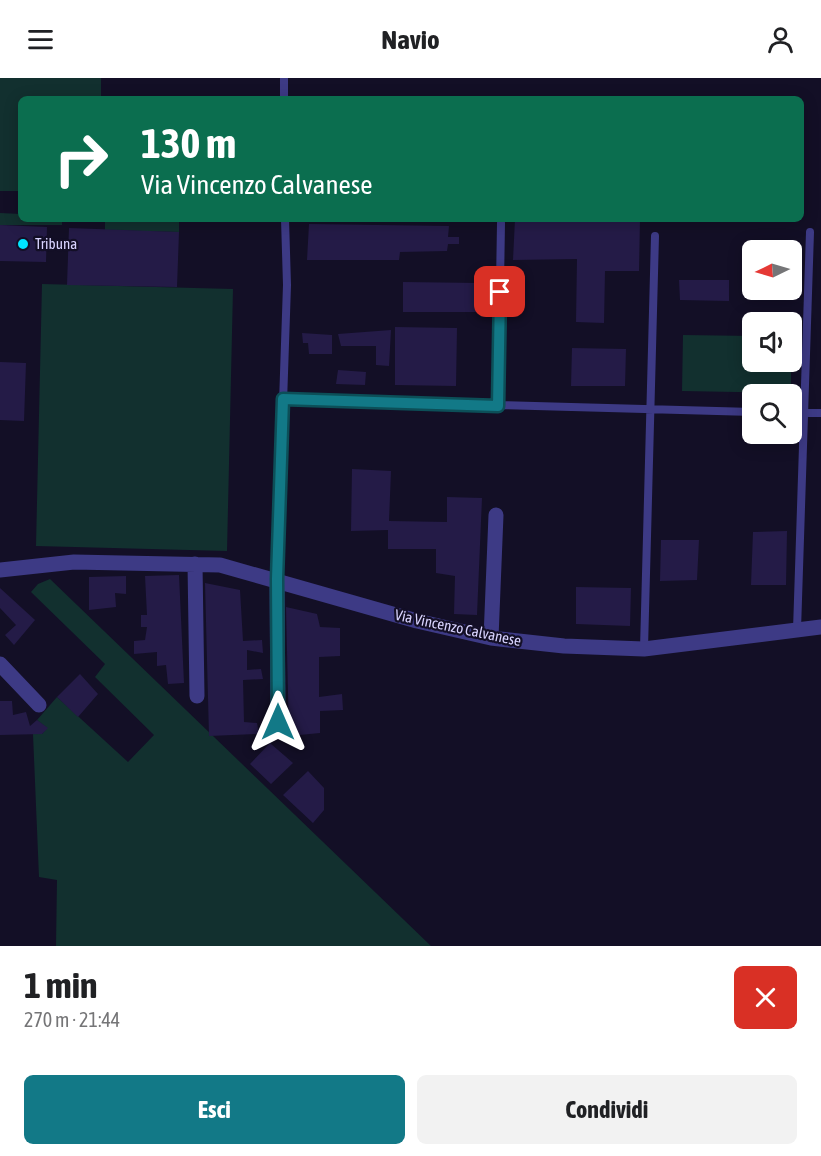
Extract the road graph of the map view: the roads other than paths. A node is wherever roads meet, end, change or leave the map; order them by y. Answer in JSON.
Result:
{"nodes":[{"id":1,"x":284,"y":78,"type":"edge"},
{"id":2,"x":284,"y":96,"type":"edge"},
{"id":3,"x":285,"y":222,"type":"edge"},
{"id":4,"x":501,"y":223,"type":"dead end"},
{"id":5,"x":810,"y":232,"type":"dead end"},
{"id":6,"x":655,"y":236,"type":"dead end"},
{"id":7,"x":283,"y":399,"type":"junction"},
{"id":8,"x":498,"y":406,"type":"junction"},
{"id":9,"x":648,"y":410,"type":"junction"},
{"id":10,"x":742,"y":412,"type":"edge"},
{"id":11,"x":805,"y":413,"type":"junction"},
{"id":12,"x":821,"y":414,"type":"edge"},
{"id":13,"x":496,"y":515,"type":"dead end"},
{"id":14,"x":195,"y":564,"type":"junction"},
{"id":15,"x":0,"y":570,"type":"edge"},
{"id":16,"x":277,"y":579,"type":"junction"},
{"id":17,"x":821,"y":627,"type":"edge"},
{"id":18,"x":797,"y":630,"type":"junction"},
{"id":19,"x":491,"y":638,"type":"junction"},
{"id":20,"x":644,"y":649,"type":"junction"},
{"id":21,"x":0,"y":664,"type":"edge"},
{"id":22,"x":197,"y":696,"type":"dead end"},
{"id":23,"x":39,"y":705,"type":"dead end"},
{"id":24,"x":278,"y":722,"type":"dead end"}],
"edges":[{"from":1,"to":2,"type":"lane"},
{"from":3,"to":7,"type":"lane"},
{"from":4,"to":8,"type":"lane"},
{"from":5,"to":11,"type":"lane"},
{"from":6,"to":9,"type":"lane"},
{"from":7,"to":8,"type":"lane"},
{"from":7,"to":16,"type":"lane"},
{"from":8,"to":9,"type":"lane"},
{"from":9,"to":10,"type":"lane"},
{"from":9,"to":20,"type":"lane"},
{"from":11,"to":12,"type":"lane"},
{"from":11,"to":18,"type":"lane"},
{"from":13,"to":19,"type":"street"},
{"from":14,"to":15,"type":"street","name":"Via Vincenzo Calvanese"},
{"from":14,"to":16,"type":"street","name":"Via Vincenzo Calvanese"},
{"from":14,"to":22,"type":"street"},
{"from":16,"to":19,"type":"street","name":"Via Vincenzo Calvanese"},
{"from":16,"to":24,"type":"street"},
{"from":17,"to":18,"type":"street","name":"Via Vincenzo Calvanese"},
{"from":18,"to":20,"type":"street","name":"Via Vincenzo Calvanese"},
{"from":19,"to":20,"type":"street","name":"Via Vincenzo Calvanese"},
{"from":21,"to":23,"type":"street"}]}
